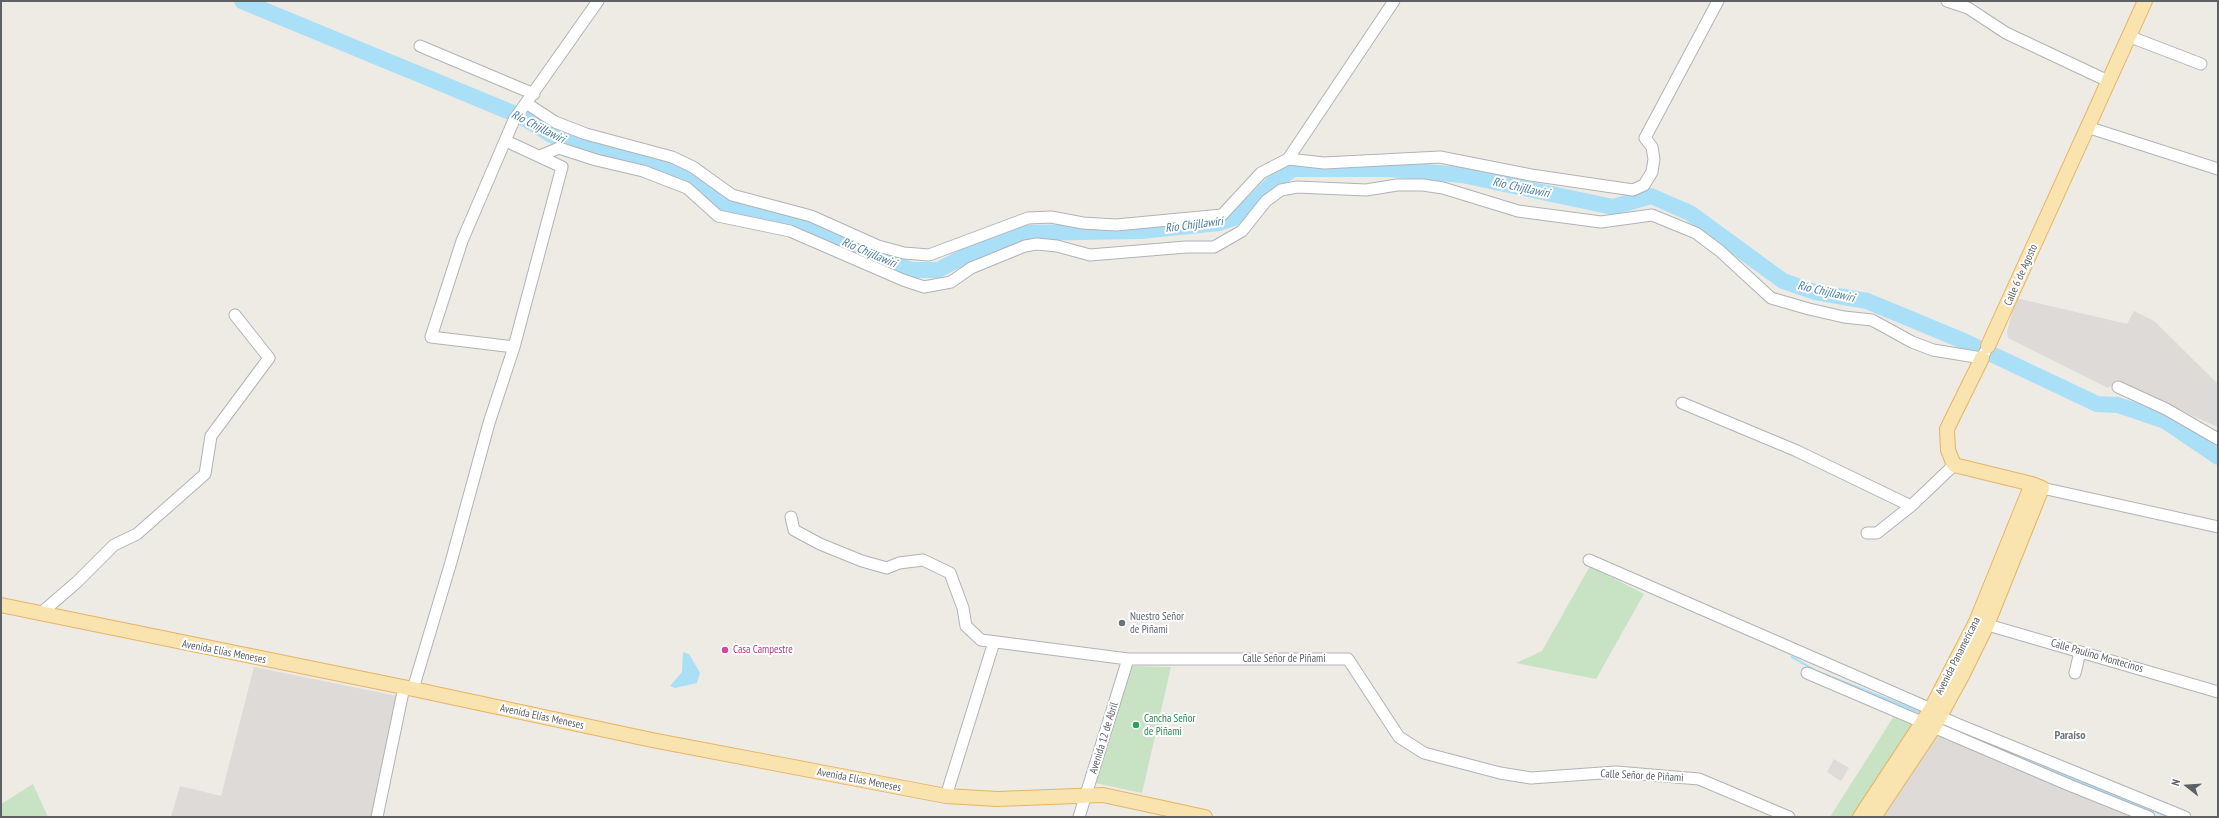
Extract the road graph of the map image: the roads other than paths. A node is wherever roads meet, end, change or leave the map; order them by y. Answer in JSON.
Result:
{"nodes":[{"id":1,"x":598,"y":1,"type":"edge"},
{"id":2,"x":1394,"y":1,"type":"edge"},
{"id":3,"x":1718,"y":1,"type":"edge"},
{"id":4,"x":1948,"y":1,"type":"edge"},
{"id":5,"x":2145,"y":1,"type":"edge"},
{"id":6,"x":2128,"y":36,"type":"junction"},
{"id":7,"x":420,"y":46,"type":"dead end"},
{"id":8,"x":2201,"y":64,"type":"dead end"},
{"id":9,"x":2108,"y":81,"type":"junction"},
{"id":10,"x":534,"y":94,"type":"junction"},
{"id":11,"x":524,"y":106,"type":"junction"},
{"id":12,"x":2087,"y":127,"type":"junction"},
{"id":13,"x":506,"y":141,"type":"junction"},
{"id":14,"x":540,"y":156,"type":"junction"},
{"id":15,"x":1288,"y":159,"type":"junction"},
{"id":16,"x":2218,"y":169,"type":"edge"},
{"id":17,"x":235,"y":315,"type":"dead end"},
{"id":18,"x":514,"y":346,"type":"junction"},
{"id":19,"x":1984,"y":352,"type":"junction"},
{"id":20,"x":2118,"y":387,"type":"dead end"},
{"id":21,"x":1682,"y":403,"type":"dead end"},
{"id":22,"x":2218,"y":439,"type":"edge"},
{"id":23,"x":1954,"y":465,"type":"junction"},
{"id":24,"x":2037,"y":486,"type":"junction"},
{"id":25,"x":1911,"y":506,"type":"junction"},
{"id":26,"x":791,"y":517,"type":"dead end"},
{"id":27,"x":2218,"y":527,"type":"edge"},
{"id":28,"x":1867,"y":533,"type":"dead end"},
{"id":29,"x":1589,"y":560,"type":"dead end"},
{"id":30,"x":1,"y":605,"type":"edge"},
{"id":31,"x":40,"y":614,"type":"junction"},
{"id":32,"x":1982,"y":623,"type":"junction"},
{"id":33,"x":994,"y":642,"type":"junction"},
{"id":34,"x":2080,"y":652,"type":"junction"},
{"id":35,"x":1128,"y":659,"type":"junction"},
{"id":36,"x":1806,"y":673,"type":"dead end"},
{"id":37,"x":2075,"y":673,"type":"dead end"},
{"id":38,"x":408,"y":688,"type":"junction"},
{"id":39,"x":2218,"y":692,"type":"edge"},
{"id":40,"x":1932,"y":718,"type":"junction"},
{"id":41,"x":946,"y":796,"type":"junction"},
{"id":42,"x":1086,"y":796,"type":"junction"},
{"id":43,"x":377,"y":817,"type":"edge"},
{"id":44,"x":1079,"y":817,"type":"edge"},
{"id":45,"x":1163,"y":817,"type":"edge"},
{"id":46,"x":1205,"y":817,"type":"edge"},
{"id":47,"x":1789,"y":817,"type":"edge"},
{"id":48,"x":1860,"y":817,"type":"edge"},
{"id":49,"x":1874,"y":817,"type":"edge"},
{"id":50,"x":2149,"y":817,"type":"edge"},
{"id":51,"x":2186,"y":817,"type":"edge"}],
"edges":[{"from":1,"to":10,"type":"street"},
{"from":2,"to":15,"type":"street"},
{"from":3,"to":15,"type":"street"},
{"from":4,"to":9,"type":"street"},
{"from":5,"to":6,"type":"main road","name":"Calle 6 de Agosto"},
{"from":6,"to":8,"type":"street"},
{"from":6,"to":9,"type":"main road","name":"Calle 6 de Agosto"},
{"from":7,"to":10,"type":"street"},
{"from":9,"to":12,"type":"main road","name":"Calle 6 de Agosto"},
{"from":10,"to":11,"type":"street"},
{"from":11,"to":13,"type":"street"},
{"from":11,"to":15,"type":"street"},
{"from":12,"to":16,"type":"street"},
{"from":12,"to":19,"type":"main road","name":"Calle 6 de Agosto"},
{"from":13,"to":14,"type":"street"},
{"from":13,"to":18,"type":"street"},
{"from":14,"to":18,"type":"street"},
{"from":14,"to":19,"type":"street"},
{"from":17,"to":31,"type":"street"},
{"from":18,"to":38,"type":"street"},
{"from":19,"to":23,"type":"main road","name":"Calle 6 de Agosto"},
{"from":20,"to":22,"type":"street"},
{"from":21,"to":25,"type":"street"},
{"from":23,"to":24,"type":"main road"},
{"from":23,"to":25,"type":"street"},
{"from":24,"to":27,"type":"street"},
{"from":24,"to":32,"type":"main road","name":"Avenida Panamericana"},
{"from":25,"to":28,"type":"street"},
{"from":26,"to":33,"type":"street","name":"Calle Señor de Piñami"},
{"from":29,"to":40,"type":"street"},
{"from":30,"to":31,"type":"main road","name":"Avenida Elías Meneses"},
{"from":31,"to":38,"type":"main road","name":"Avenida Elías Meneses"},
{"from":32,"to":34,"type":"street","name":"Calle Paulino Montecinos"},
{"from":32,"to":40,"type":"main road","name":"Avenida Panamericana"},
{"from":33,"to":35,"type":"street","name":"Calle Señor de Piñami"},
{"from":33,"to":41,"type":"street"},
{"from":34,"to":37,"type":"street"},
{"from":34,"to":39,"type":"street","name":"Calle Paulino Montecinos"},
{"from":35,"to":42,"type":"street","name":"Avenida 12 de Abril"},
{"from":35,"to":47,"type":"street","name":"Calle Señor de Piñami"},
{"from":36,"to":40,"type":"street"},
{"from":38,"to":41,"type":"main road","name":"Avenida Elías Meneses"},
{"from":38,"to":43,"type":"street"},
{"from":40,"to":48,"type":"main road","name":"Avenida Panamericana"},
{"from":40,"to":49,"type":"main road","name":"Avenida Panamericana"},
{"from":40,"to":50,"type":"street"},
{"from":40,"to":51,"type":"street"},
{"from":41,"to":42,"type":"main road","name":"Avenida Elías Meneses"},
{"from":42,"to":44,"type":"street","name":"Avenida 12 de Abril"},
{"from":42,"to":45,"type":"main road","name":"Avenida Elías Meneses"},
{"from":42,"to":46,"type":"main road","name":"Avenida Elías Meneses"}]}
